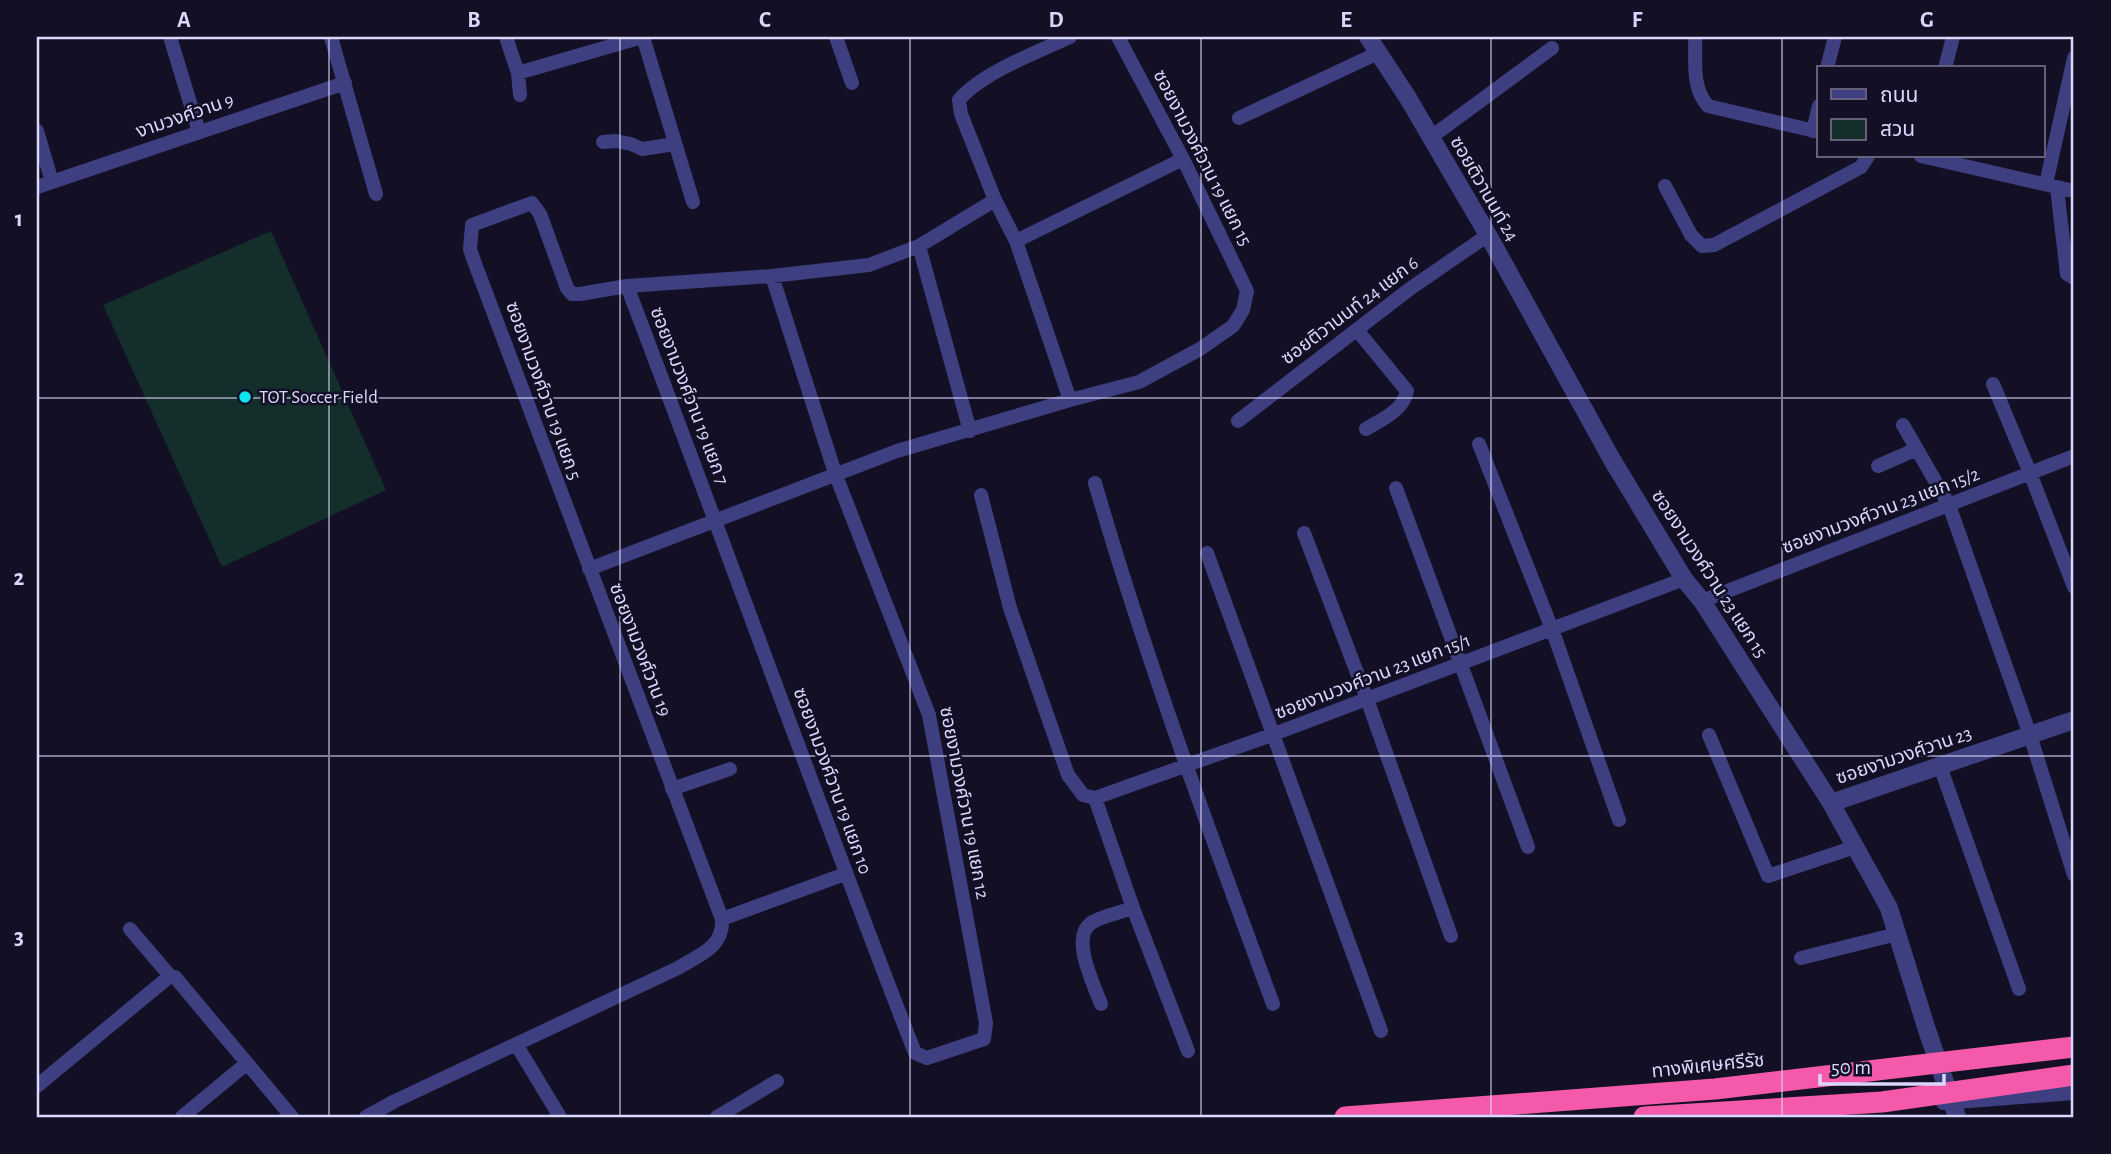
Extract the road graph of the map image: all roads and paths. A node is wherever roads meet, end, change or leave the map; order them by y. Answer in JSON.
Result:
{"nodes":[{"id":1,"x":170,"y":37,"type":"edge"},
{"id":2,"x":331,"y":37,"type":"edge"},
{"id":3,"x":506,"y":37,"type":"edge"},
{"id":4,"x":642,"y":37,"type":"edge"},
{"id":5,"x":836,"y":37,"type":"edge"},
{"id":6,"x":1070,"y":37,"type":"edge"},
{"id":7,"x":1368,"y":37,"type":"edge"},
{"id":8,"x":1695,"y":37,"type":"edge"},
{"id":9,"x":1835,"y":37,"type":"edge"},
{"id":10,"x":1953,"y":37,"type":"edge"},
{"id":11,"x":1120,"y":40,"type":"edge"},
{"id":12,"x":1552,"y":48,"type":"dead end"},
{"id":13,"x":1378,"y":53,"type":"junction"},
{"id":14,"x":2074,"y":58,"type":"edge"},
{"id":15,"x":1828,"y":66,"type":"edge"},
{"id":16,"x":1946,"y":66,"type":"edge"},
{"id":17,"x":518,"y":73,"type":"junction"},
{"id":18,"x":345,"y":83,"type":"junction"},
{"id":19,"x":852,"y":83,"type":"dead end"},
{"id":20,"x":520,"y":95,"type":"dead end"},
{"id":21,"x":1239,"y":118,"type":"dead end"},
{"id":22,"x":37,"y":131,"type":"edge"},
{"id":23,"x":1816,"y":131,"type":"edge"},
{"id":24,"x":199,"y":132,"type":"junction"},
{"id":25,"x":1430,"y":138,"type":"junction"},
{"id":26,"x":603,"y":142,"type":"dead end"},
{"id":27,"x":675,"y":144,"type":"junction"},
{"id":28,"x":1867,"y":158,"type":"edge"},
{"id":29,"x":1932,"y":158,"type":"edge"},
{"id":30,"x":1183,"y":159,"type":"junction"},
{"id":31,"x":52,"y":182,"type":"junction"},
{"id":32,"x":1665,"y":186,"type":"dead end"},
{"id":33,"x":2051,"y":186,"type":"junction"},
{"id":34,"x":37,"y":187,"type":"edge"},
{"id":35,"x":2074,"y":191,"type":"edge"},
{"id":36,"x":376,"y":194,"type":"dead end"},
{"id":37,"x":995,"y":200,"type":"junction"},
{"id":38,"x":693,"y":202,"type":"dead end"},
{"id":39,"x":1488,"y":235,"type":"junction"},
{"id":40,"x":1016,"y":241,"type":"junction"},
{"id":41,"x":919,"y":246,"type":"junction"},
{"id":42,"x":772,"y":276,"type":"junction"},
{"id":43,"x":2074,"y":278,"type":"edge"},
{"id":44,"x":627,"y":286,"type":"junction"},
{"id":45,"x":1247,"y":291,"type":"joint"},
{"id":46,"x":1357,"y":330,"type":"junction"},
{"id":47,"x":1560,"y":364,"type":"joint"},
{"id":48,"x":1993,"y":384,"type":"dead end"},
{"id":49,"x":1070,"y":400,"type":"junction"},
{"id":50,"x":1238,"y":421,"type":"dead end"},
{"id":51,"x":1903,"y":425,"type":"dead end"},
{"id":52,"x":1366,"y":429,"type":"dead end"},
{"id":53,"x":970,"y":431,"type":"junction"},
{"id":54,"x":1479,"y":444,"type":"dead end"},
{"id":55,"x":1917,"y":449,"type":"junction"},
{"id":56,"x":2074,"y":456,"type":"edge"},
{"id":57,"x":1878,"y":466,"type":"dead end"},
{"id":58,"x":835,"y":473,"type":"junction"},
{"id":59,"x":2031,"y":473,"type":"junction"},
{"id":60,"x":1095,"y":483,"type":"dead end"},
{"id":61,"x":1395,"y":488,"type":"dead end"},
{"id":62,"x":981,"y":495,"type":"dead end"},
{"id":63,"x":1949,"y":505,"type":"junction"},
{"id":64,"x":716,"y":520,"type":"junction"},
{"id":65,"x":1304,"y":533,"type":"dead end"},
{"id":66,"x":1208,"y":553,"type":"dead end"},
{"id":67,"x":589,"y":569,"type":"junction"},
{"id":68,"x":1684,"y":579,"type":"junction"},
{"id":69,"x":2074,"y":587,"type":"edge"},
{"id":70,"x":1702,"y":601,"type":"junction"},
{"id":71,"x":1552,"y":629,"type":"junction"},
{"id":72,"x":1461,"y":664,"type":"junction"},
{"id":73,"x":1367,"y":699,"type":"junction"},
{"id":74,"x":2074,"y":720,"type":"edge"},
{"id":75,"x":1274,"y":734,"type":"junction"},
{"id":76,"x":1709,"y":735,"type":"dead end"},
{"id":77,"x":2030,"y":735,"type":"junction"},
{"id":78,"x":1185,"y":765,"type":"junction"},
{"id":79,"x":1940,"y":765,"type":"junction"},
{"id":80,"x":730,"y":769,"type":"dead end"},
{"id":81,"x":672,"y":789,"type":"junction"},
{"id":82,"x":1095,"y":798,"type":"junction"},
{"id":83,"x":1831,"y":803,"type":"junction"},
{"id":84,"x":1619,"y":820,"type":"dead end"},
{"id":85,"x":1528,"y":847,"type":"dead end"},
{"id":86,"x":1855,"y":847,"type":"junction"},
{"id":87,"x":845,"y":874,"type":"junction"},
{"id":88,"x":2074,"y":875,"type":"edge"},
{"id":89,"x":1133,"y":908,"type":"junction"},
{"id":90,"x":722,"y":919,"type":"junction"},
{"id":91,"x":130,"y":929,"type":"dead end"},
{"id":92,"x":1897,"y":934,"type":"junction"},
{"id":93,"x":1451,"y":936,"type":"dead end"},
{"id":94,"x":1801,"y":958,"type":"dead end"},
{"id":95,"x":170,"y":976,"type":"junction"},
{"id":96,"x":2020,"y":989,"type":"dead end"},
{"id":97,"x":1101,"y":1003,"type":"dead end"},
{"id":98,"x":1273,"y":1004,"type":"dead end"},
{"id":99,"x":1381,"y":1031,"type":"dead end"},
{"id":100,"x":516,"y":1044,"type":"junction"},
{"id":101,"x":2074,"y":1047,"type":"edge"},
{"id":102,"x":1188,"y":1051,"type":"dead end"},
{"id":103,"x":915,"y":1053,"type":"joint"},
{"id":104,"x":246,"y":1064,"type":"junction"},
{"id":105,"x":2074,"y":1075,"type":"edge"},
{"id":106,"x":777,"y":1082,"type":"dead end"},
{"id":107,"x":37,"y":1086,"type":"edge"},
{"id":108,"x":2074,"y":1093,"type":"edge"},
{"id":109,"x":1955,"y":1110,"type":"edge"},
{"id":110,"x":182,"y":1117,"type":"edge"},
{"id":111,"x":292,"y":1117,"type":"edge"},
{"id":112,"x":366,"y":1117,"type":"edge"},
{"id":113,"x":560,"y":1117,"type":"edge"},
{"id":114,"x":717,"y":1117,"type":"edge"},
{"id":115,"x":1345,"y":1117,"type":"edge"},
{"id":116,"x":1644,"y":1117,"type":"edge"},
{"id":117,"x":1752,"y":1117,"type":"edge"}],
"edges":[{"from":1,"to":24,"type":"street"},
{"from":2,"to":18,"type":"street"},
{"from":3,"to":17,"type":"street"},
{"from":4,"to":17,"type":"street"},
{"from":4,"to":27,"type":"street"},
{"from":5,"to":19,"type":"street"},
{"from":6,"to":37,"type":"street"},
{"from":7,"to":13,"type":"street","name":"ซอยติวานนท์ 24"},
{"from":8,"to":23,"type":"street"},
{"from":9,"to":15,"type":"street"},
{"from":10,"to":16,"type":"street"},
{"from":11,"to":30,"type":"street","name":"ซอยงามวงศ์วาน 19 แยก 15"},
{"from":12,"to":25,"type":"street"},
{"from":13,"to":21,"type":"street"},
{"from":13,"to":25,"type":"street","name":"ซอยติวานนท์ 24"},
{"from":14,"to":33,"type":"street"},
{"from":17,"to":20,"type":"street"},
{"from":18,"to":24,"type":"street","name":"งามวงศ์วาน 9"},
{"from":18,"to":36,"type":"street"},
{"from":22,"to":31,"type":"street"},
{"from":24,"to":31,"type":"street","name":"งามวงศ์วาน 9"},
{"from":25,"to":39,"type":"street","name":"ซอยติวานนท์ 24"},
{"from":26,"to":27,"type":"street"},
{"from":27,"to":38,"type":"street"},
{"from":28,"to":32,"type":"street"},
{"from":29,"to":33,"type":"street"},
{"from":30,"to":40,"type":"street"},
{"from":30,"to":45,"type":"street","name":"ซอยงามวงศ์วาน 19 แยก 15"},
{"from":31,"to":34,"type":"street","name":"งามวงศ์วาน 9"},
{"from":33,"to":35,"type":"street"},
{"from":33,"to":43,"type":"street"},
{"from":37,"to":40,"type":"street"},
{"from":37,"to":41,"type":"street"},
{"from":39,"to":46,"type":"street","name":"ซอยติวานนท์ 24 แยก 6"},
{"from":39,"to":47,"type":"street","name":"ซอยติวานนท์ 24"},
{"from":40,"to":49,"type":"street"},
{"from":41,"to":42,"type":"street"},
{"from":41,"to":53,"type":"street"},
{"from":42,"to":44,"type":"street"},
{"from":42,"to":58,"type":"street"},
{"from":44,"to":64,"type":"street","name":"ซอยงามวงศ์วาน 19 แยก 7"},
{"from":44,"to":67,"type":"street","name":"ซอยงามวงศ์วาน 19 แยก 5"},
{"from":45,"to":49,"type":"street","name":"ซอยงามวงศ์วาน 19"},
{"from":46,"to":50,"type":"street","name":"ซอยติวานนท์ 24 แยก 6"},
{"from":46,"to":52,"type":"street"},
{"from":47,"to":68,"type":"street","name":"ซอยงามวงศ์วาน 23 แยก 15"},
{"from":48,"to":59,"type":"street"},
{"from":49,"to":53,"type":"street","name":"ซอยงามวงศ์วาน 19"},
{"from":51,"to":55,"type":"street"},
{"from":53,"to":58,"type":"street","name":"ซอยงามวงศ์วาน 19"},
{"from":54,"to":71,"type":"street"},
{"from":55,"to":57,"type":"street"},
{"from":55,"to":63,"type":"street"},
{"from":56,"to":59,"type":"street","name":"ซอยงามวงศ์วาน 23 แยก 15/2"},
{"from":58,"to":64,"type":"street","name":"ซอยงามวงศ์วาน 19"},
{"from":58,"to":103,"type":"street","name":"ซอยงามวงศ์วาน 19 แยก 12"},
{"from":59,"to":63,"type":"street","name":"ซอยงามวงศ์วาน 23 แยก 15/2"},
{"from":59,"to":69,"type":"street"},
{"from":60,"to":78,"type":"street"},
{"from":61,"to":72,"type":"street"},
{"from":62,"to":82,"type":"street"},
{"from":63,"to":70,"type":"street","name":"ซอยงามวงศ์วาน 23 แยก 15/2"},
{"from":63,"to":77,"type":"street"},
{"from":64,"to":67,"type":"street","name":"ซอยงามวงศ์วาน 19"},
{"from":64,"to":87,"type":"street","name":"ซอยงามวงศ์วาน 19 แยก 10"},
{"from":65,"to":73,"type":"street"},
{"from":66,"to":75,"type":"street"},
{"from":67,"to":81,"type":"street","name":"ซอยงามวงศ์วาน 19"},
{"from":68,"to":70,"type":"street","name":"ซอยงามวงศ์วาน 23 แยก 15"},
{"from":68,"to":71,"type":"street","name":"ซอยงามวงศ์วาน 23 แยก 15/1"},
{"from":70,"to":83,"type":"street","name":"ซอยงามวงศ์วาน 23 แยก 15"},
{"from":71,"to":72,"type":"street","name":"ซอยงามวงศ์วาน 23 แยก 15/1"},
{"from":71,"to":84,"type":"street"},
{"from":72,"to":73,"type":"street","name":"ซอยงามวงศ์วาน 23 แยก 15/1"},
{"from":72,"to":85,"type":"street"},
{"from":73,"to":75,"type":"street","name":"ซอยงามวงศ์วาน 23 แยก 15/1"},
{"from":73,"to":93,"type":"street"},
{"from":74,"to":77,"type":"street","name":"ซอยงามวงศ์วาน 23"},
{"from":75,"to":78,"type":"street","name":"ซอยงามวงศ์วาน 23 แยก 15/1"},
{"from":75,"to":99,"type":"street"},
{"from":76,"to":86,"type":"street"},
{"from":77,"to":79,"type":"street","name":"ซอยงามวงศ์วาน 23"},
{"from":77,"to":88,"type":"street"},
{"from":78,"to":82,"type":"street","name":"ซอยงามวงศ์วาน 23 แยก 15/1"},
{"from":78,"to":98,"type":"street"},
{"from":79,"to":83,"type":"street","name":"ซอยงามวงศ์วาน 23"},
{"from":79,"to":96,"type":"street"},
{"from":80,"to":81,"type":"street"},
{"from":81,"to":90,"type":"street","name":"ซอยงามวงศ์วาน 19"},
{"from":82,"to":89,"type":"street"},
{"from":83,"to":86,"type":"street","name":"ซอยงามวงศ์วาน 23"},
{"from":86,"to":92,"type":"street","name":"ซอยงามวงศ์วาน 23"},
{"from":87,"to":90,"type":"street"},
{"from":87,"to":103,"type":"street","name":"ซอยงามวงศ์วาน 19 แยก 10"},
{"from":89,"to":97,"type":"street"},
{"from":89,"to":102,"type":"street"},
{"from":90,"to":100,"type":"street"},
{"from":91,"to":95,"type":"street"},
{"from":92,"to":94,"type":"street"},
{"from":92,"to":109,"type":"street","name":"ซอยงามวงศ์วาน 23"},
{"from":95,"to":104,"type":"street"},
{"from":95,"to":107,"type":"street"},
{"from":100,"to":112,"type":"street"},
{"from":100,"to":113,"type":"street"},
{"from":101,"to":115,"type":"highway","name":"ทางพิเศษศรีรัช","bridge":true},
{"from":104,"to":110,"type":"street"},
{"from":104,"to":111,"type":"street"},
{"from":105,"to":116,"type":"highway","bridge":true},
{"from":106,"to":114,"type":"street"},
{"from":108,"to":109,"type":"street"},
{"from":109,"to":117,"type":"street"}]}
